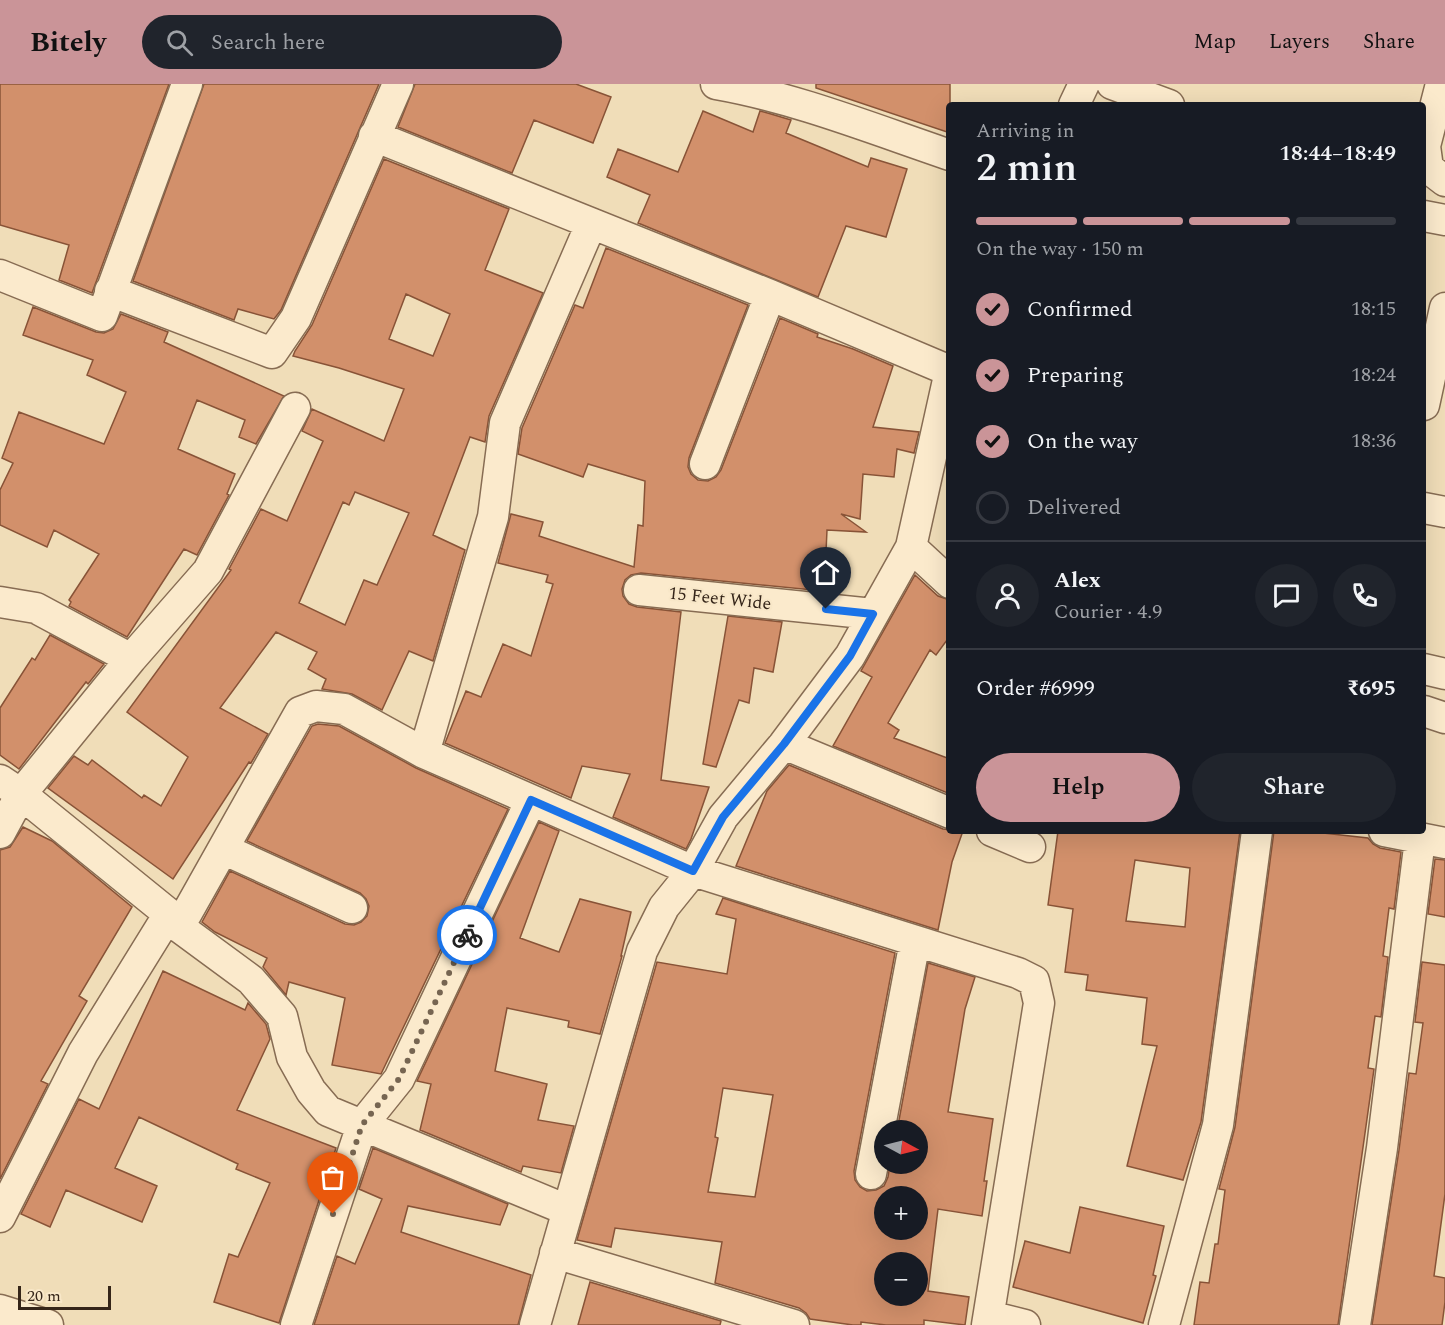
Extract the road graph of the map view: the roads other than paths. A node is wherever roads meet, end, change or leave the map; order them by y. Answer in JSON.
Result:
{"nodes":[{"id":1,"x":187,"y":84,"type":"edge"},
{"id":2,"x":398,"y":84,"type":"edge"},
{"id":3,"x":716,"y":84,"type":"edge"},
{"id":4,"x":1084,"y":84,"type":"edge"},
{"id":5,"x":1112,"y":84,"type":"edge"},
{"id":6,"x":1441,"y":84,"type":"edge"},
{"id":7,"x":1075,"y":102,"type":"edge"},
{"id":8,"x":1161,"y":102,"type":"edge"},
{"id":9,"x":374,"y":136,"type":"junction"},
{"id":10,"x":1426,"y":142,"type":"edge"},
{"id":11,"x":1426,"y":153,"type":"edge"},
{"id":12,"x":946,"y":155,"type":"edge"},
{"id":13,"x":1445,"y":181,"type":"edge"},
{"id":14,"x":1426,"y":216,"type":"edge"},
{"id":15,"x":1445,"y":220,"type":"edge"},
{"id":16,"x":591,"y":224,"type":"junction"},
{"id":17,"x":0,"y":275,"type":"edge"},
{"id":18,"x":110,"y":291,"type":"junction"},
{"id":19,"x":770,"y":295,"type":"junction"},
{"id":20,"x":1445,"y":308,"type":"edge"},
{"id":21,"x":946,"y":369,"type":"edge"},
{"id":22,"x":946,"y":389,"type":"edge"},
{"id":23,"x":1426,"y":396,"type":"edge"},
{"id":24,"x":295,"y":408,"type":"dead end"},
{"id":25,"x":705,"y":464,"type":"dead end"},
{"id":26,"x":1426,"y":508,"type":"edge"},
{"id":27,"x":1445,"y":512,"type":"edge"},
{"id":28,"x":911,"y":547,"type":"junction"},
{"id":29,"x":946,"y":579,"type":"edge"},
{"id":30,"x":639,"y":590,"type":"dead end"},
{"id":31,"x":0,"y":602,"type":"edge"},
{"id":32,"x":873,"y":614,"type":"junction"},
{"id":33,"x":132,"y":659,"type":"junction"},
{"id":34,"x":1426,"y":669,"type":"edge"},
{"id":35,"x":1445,"y":674,"type":"edge"},
{"id":36,"x":1426,"y":712,"type":"edge"},
{"id":37,"x":1445,"y":718,"type":"edge"},
{"id":38,"x":784,"y":744,"type":"junction"},
{"id":39,"x":424,"y":753,"type":"junction"},
{"id":40,"x":10,"y":787,"type":"edge"},
{"id":41,"x":531,"y":800,"type":"junction"},
{"id":42,"x":946,"y":811,"type":"edge"},
{"id":43,"x":0,"y":833,"type":"edge"},
{"id":44,"x":999,"y":834,"type":"edge"},
{"id":45,"x":1257,"y":834,"type":"edge"},
{"id":46,"x":1398,"y":834,"type":"edge"},
{"id":47,"x":1432,"y":841,"type":"edge"},
{"id":48,"x":1030,"y":847,"type":"dead end"},
{"id":49,"x":223,"y":849,"type":"junction"},
{"id":50,"x":693,"y":871,"type":"junction"},
{"id":51,"x":352,"y":908,"type":"dead end"},
{"id":52,"x":174,"y":920,"type":"junction"},
{"id":53,"x":915,"y":941,"type":"junction"},
{"id":54,"x":362,"y":1125,"type":"junction"},
{"id":55,"x":871,"y":1174,"type":"dead end"},
{"id":56,"x":567,"y":1210,"type":"junction"},
{"id":57,"x":0,"y":1217,"type":"edge"},
{"id":58,"x":555,"y":1253,"type":"junction"},
{"id":59,"x":0,"y":1310,"type":"edge"},
{"id":60,"x":988,"y":1321,"type":"edge"},
{"id":61,"x":48,"y":1325,"type":"edge"},
{"id":62,"x":296,"y":1325,"type":"edge"},
{"id":63,"x":535,"y":1325,"type":"edge"},
{"id":64,"x":794,"y":1325,"type":"edge"},
{"id":65,"x":1025,"y":1325,"type":"edge"},
{"id":66,"x":1164,"y":1325,"type":"edge"},
{"id":67,"x":1355,"y":1325,"type":"edge"}],
"edges":[{"from":1,"to":18,"type":"street"},
{"from":2,"to":9,"type":"street"},
{"from":3,"to":12,"type":"street"},
{"from":4,"to":7,"type":"street"},
{"from":5,"to":8,"type":"street"},
{"from":6,"to":10,"type":"street"},
{"from":9,"to":16,"type":"street"},
{"from":9,"to":18,"type":"street"},
{"from":11,"to":13,"type":"street"},
{"from":14,"to":15,"type":"street"},
{"from":16,"to":19,"type":"street"},
{"from":16,"to":39,"type":"street"},
{"from":17,"to":18,"type":"street"},
{"from":19,"to":21,"type":"street"},
{"from":19,"to":25,"type":"street"},
{"from":20,"to":23,"type":"street"},
{"from":22,"to":28,"type":"street"},
{"from":24,"to":33,"type":"street"},
{"from":26,"to":27,"type":"street"},
{"from":28,"to":29,"type":"street"},
{"from":28,"to":32,"type":"street"},
{"from":30,"to":32,"type":"street","name":"15 Feet Wide"},
{"from":31,"to":33,"type":"street"},
{"from":32,"to":38,"type":"street"},
{"from":33,"to":40,"type":"street"},
{"from":34,"to":35,"type":"street"},
{"from":36,"to":37,"type":"street"},
{"from":38,"to":42,"type":"street"},
{"from":38,"to":50,"type":"street"},
{"from":39,"to":41,"type":"street"},
{"from":39,"to":49,"type":"street"},
{"from":40,"to":43,"type":"street"},
{"from":40,"to":52,"type":"street"},
{"from":41,"to":50,"type":"street"},
{"from":41,"to":54,"type":"street"},
{"from":44,"to":48,"type":"street"},
{"from":45,"to":66,"type":"street"},
{"from":46,"to":47,"type":"street"},
{"from":47,"to":67,"type":"street"},
{"from":49,"to":51,"type":"street"},
{"from":49,"to":52,"type":"street"},
{"from":50,"to":53,"type":"street"},
{"from":50,"to":56,"type":"street"},
{"from":52,"to":54,"type":"street"},
{"from":52,"to":57,"type":"street"},
{"from":53,"to":55,"type":"street"},
{"from":53,"to":60,"type":"street"},
{"from":54,"to":56,"type":"street"},
{"from":54,"to":62,"type":"street"},
{"from":56,"to":58,"type":"street"},
{"from":58,"to":63,"type":"street"},
{"from":58,"to":64,"type":"street"},
{"from":59,"to":61,"type":"street"},
{"from":60,"to":65,"type":"street"}]}
